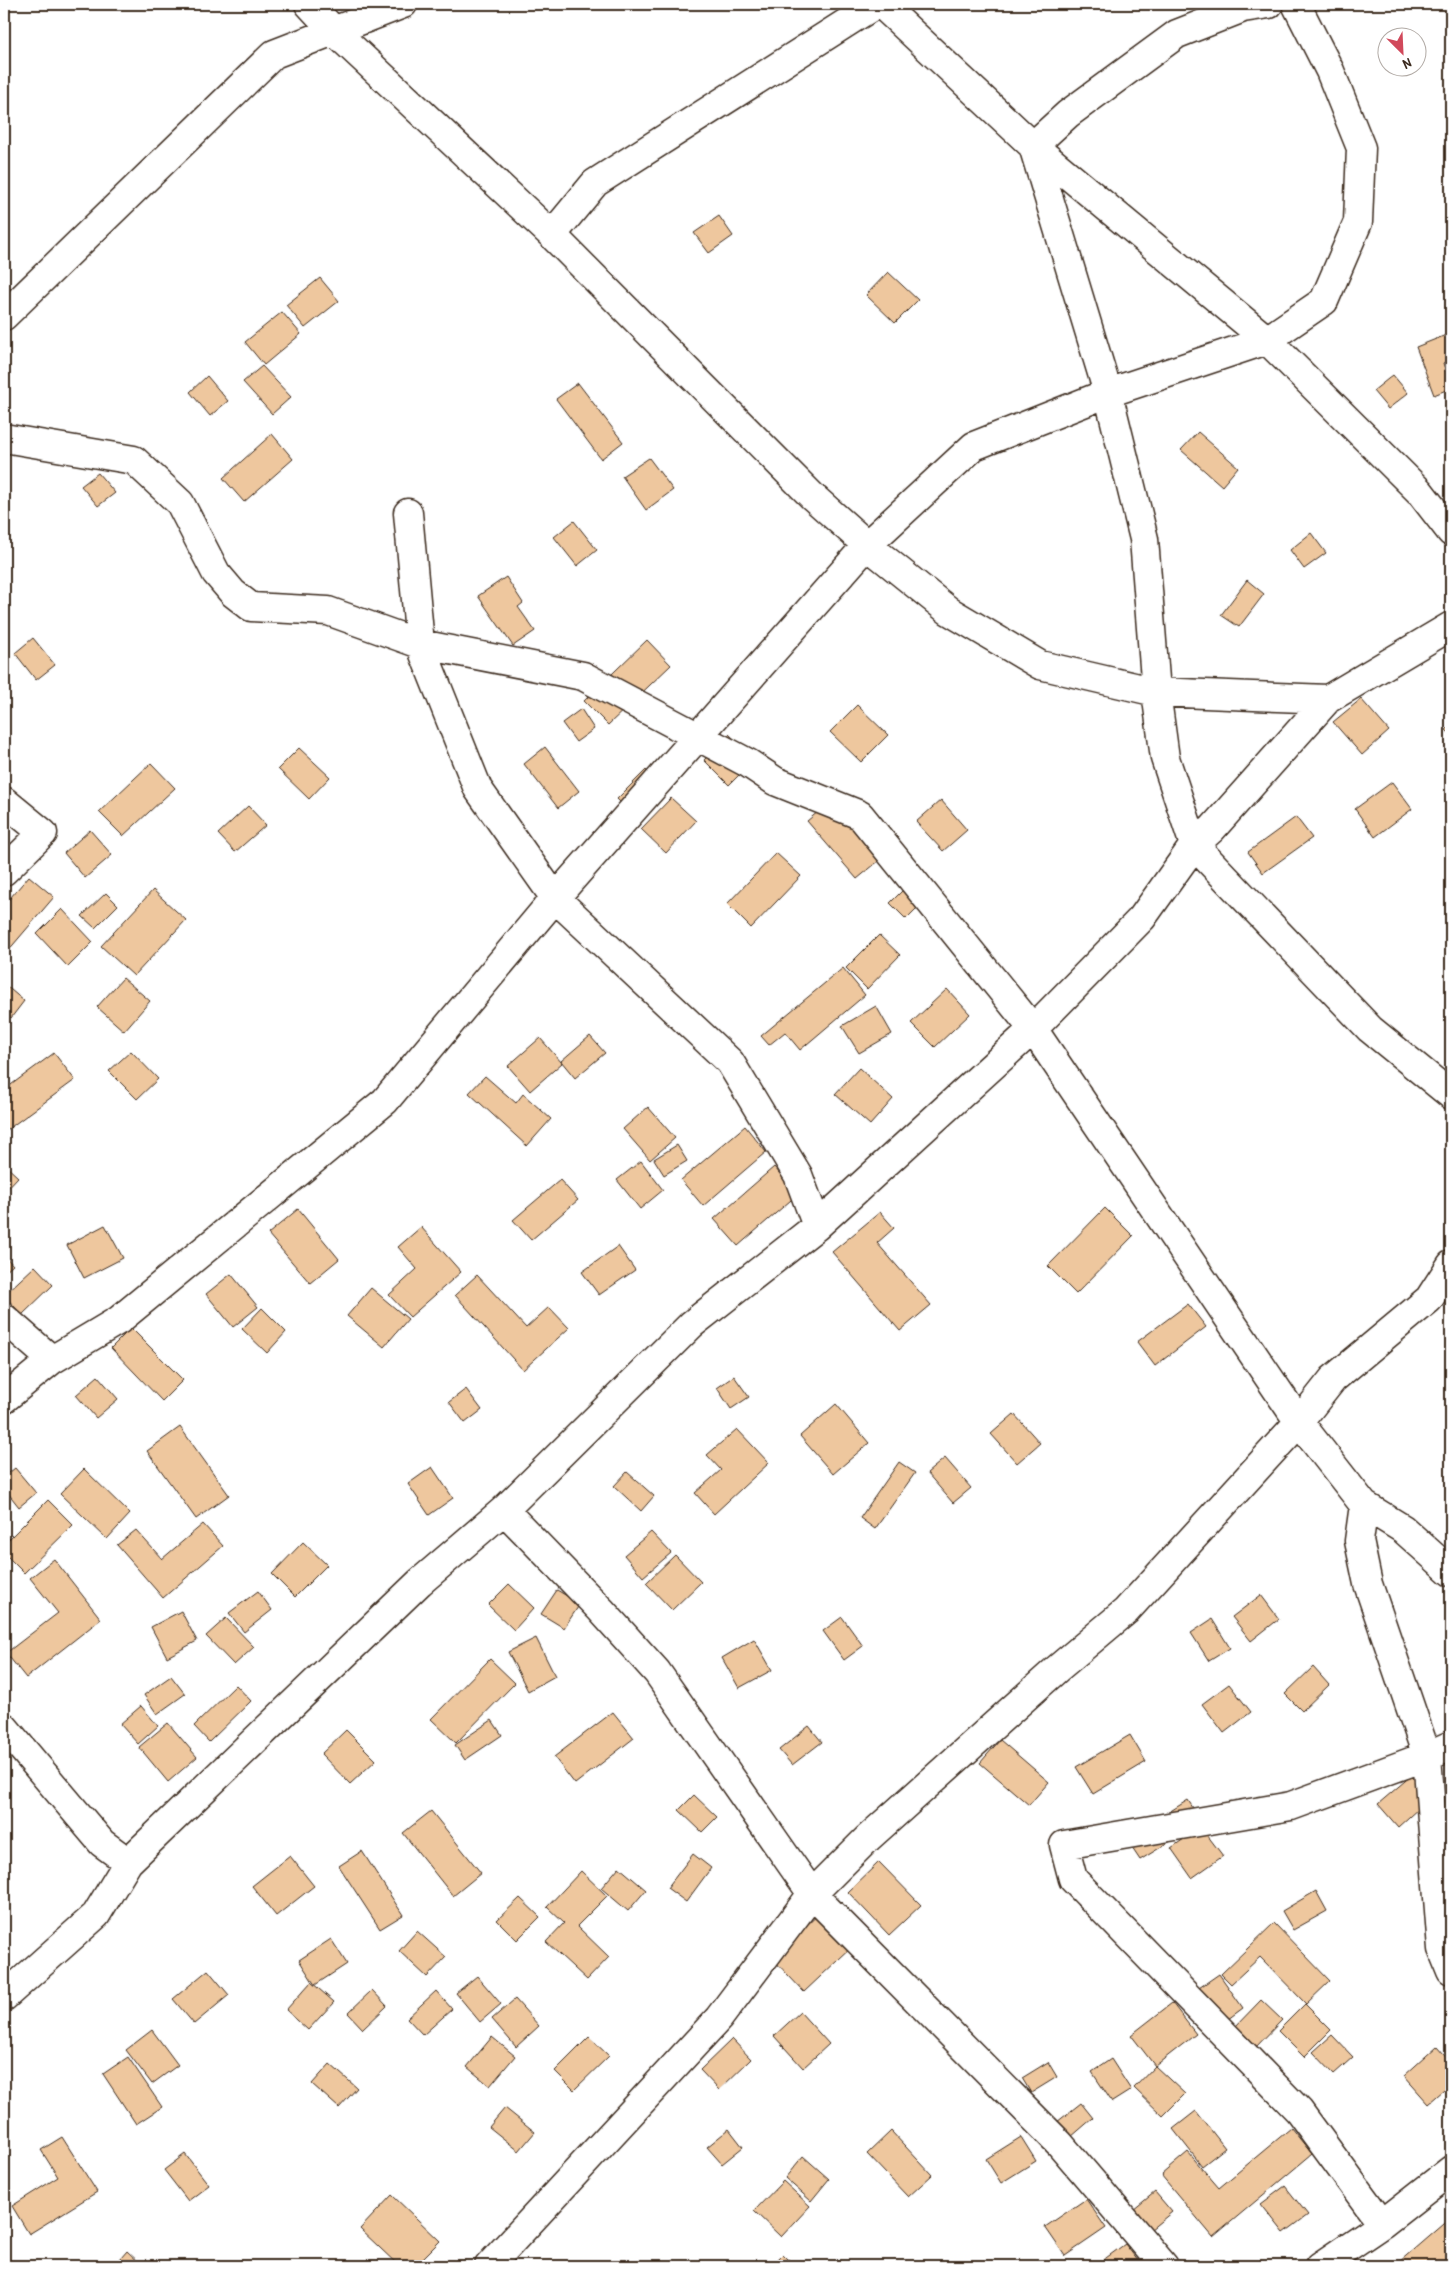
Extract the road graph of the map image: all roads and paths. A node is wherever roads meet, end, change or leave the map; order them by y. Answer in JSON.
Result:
{"nodes":[{"id":1,"x":309,"y":4,"type":"edge"},
{"id":2,"x":403,"y":4,"type":"edge"},
{"id":3,"x":876,"y":4,"type":"edge"},
{"id":4,"x":881,"y":4,"type":"edge"},
{"id":5,"x":1269,"y":4,"type":"edge"},
{"id":6,"x":1296,"y":4,"type":"edge"},
{"id":7,"x":334,"y":31,"type":"junction"},
{"id":8,"x":1033,"y":146,"type":"junction"},
{"id":9,"x":552,"y":235,"type":"junction"},
{"id":10,"x":4,"y":316,"type":"edge"},
{"id":11,"x":1267,"y":340,"type":"junction"},
{"id":12,"x":1108,"y":394,"type":"junction"},
{"id":13,"x":4,"y":438,"type":"edge"},
{"id":14,"x":408,"y":513,"type":"dead end"},
{"id":15,"x":1451,"y":532,"type":"edge"},
{"id":16,"x":867,"y":545,"type":"junction"},
{"id":17,"x":1451,"y":626,"type":"edge"},
{"id":18,"x":420,"y":644,"type":"junction"},
{"id":19,"x":1156,"y":692,"type":"junction"},
{"id":20,"x":1328,"y":699,"type":"junction"},
{"id":21,"x":698,"y":737,"type":"junction"},
{"id":22,"x":4,"y":801,"type":"edge"},
{"id":23,"x":1194,"y":845,"type":"junction"},
{"id":24,"x":4,"y":871,"type":"edge"},
{"id":25,"x":555,"y":898,"type":"junction"},
{"id":26,"x":1033,"y":1029,"type":"junction"},
{"id":27,"x":1451,"y":1095,"type":"edge"},
{"id":28,"x":817,"y":1226,"type":"junction"},
{"id":29,"x":1451,"y":1265,"type":"edge"},
{"id":30,"x":4,"y":1318,"type":"edge"},
{"id":31,"x":52,"y":1360,"type":"junction"},
{"id":32,"x":4,"y":1399,"type":"edge"},
{"id":33,"x":1299,"y":1422,"type":"junction"},
{"id":34,"x":1364,"y":1505,"type":"junction"},
{"id":35,"x":504,"y":1510,"type":"junction"},
{"id":36,"x":1451,"y":1572,"type":"edge"},
{"id":37,"x":4,"y":1727,"type":"edge"},
{"id":38,"x":1451,"y":1745,"type":"edge"},
{"id":39,"x":1427,"y":1756,"type":"junction"},
{"id":40,"x":128,"y":1862,"type":"junction"},
{"id":41,"x":812,"y":1894,"type":"junction"},
{"id":42,"x":1451,"y":1971,"type":"edge"},
{"id":43,"x":4,"y":1997,"type":"edge"},
{"id":44,"x":1451,"y":2170,"type":"edge"},
{"id":45,"x":1382,"y":2224,"type":"junction"},
{"id":46,"x":489,"y":2266,"type":"edge"},
{"id":47,"x":1164,"y":2266,"type":"edge"},
{"id":48,"x":1320,"y":2266,"type":"edge"}],
"edges":[{"from":1,"to":7,"type":"street"},
{"from":2,"to":7,"type":"street"},
{"from":3,"to":9,"type":"street"},
{"from":4,"to":8,"type":"street"},
{"from":5,"to":8,"type":"street"},
{"from":6,"to":11,"type":"street"},
{"from":7,"to":9,"type":"street"},
{"from":7,"to":10,"type":"street"},
{"from":8,"to":11,"type":"street"},
{"from":8,"to":12,"type":"street"},
{"from":9,"to":16,"type":"street"},
{"from":11,"to":12,"type":"street"},
{"from":11,"to":15,"type":"street"},
{"from":12,"to":16,"type":"street"},
{"from":12,"to":19,"type":"street"},
{"from":13,"to":18,"type":"street"},
{"from":14,"to":18,"type":"street"},
{"from":16,"to":19,"type":"street"},
{"from":16,"to":21,"type":"street"},
{"from":17,"to":20,"type":"street"},
{"from":18,"to":21,"type":"street"},
{"from":18,"to":25,"type":"street"},
{"from":19,"to":20,"type":"street"},
{"from":19,"to":23,"type":"street"},
{"from":20,"to":23,"type":"street"},
{"from":21,"to":25,"type":"street"},
{"from":21,"to":26,"type":"street"},
{"from":22,"to":24,"type":"street"},
{"from":23,"to":26,"type":"street"},
{"from":23,"to":27,"type":"street"},
{"from":25,"to":28,"type":"street"},
{"from":25,"to":31,"type":"street"},
{"from":26,"to":28,"type":"street"},
{"from":26,"to":33,"type":"street"},
{"from":28,"to":35,"type":"street"},
{"from":29,"to":33,"type":"street"},
{"from":30,"to":31,"type":"street"},
{"from":31,"to":32,"type":"street"},
{"from":33,"to":34,"type":"street"},
{"from":33,"to":41,"type":"street"},
{"from":34,"to":36,"type":"street"},
{"from":34,"to":39,"type":"street"},
{"from":35,"to":40,"type":"street"},
{"from":35,"to":41,"type":"street"},
{"from":37,"to":40,"type":"street"},
{"from":38,"to":39,"type":"street"},
{"from":39,"to":42,"type":"street"},
{"from":39,"to":45,"type":"street"},
{"from":40,"to":43,"type":"street"},
{"from":41,"to":46,"type":"street"},
{"from":41,"to":47,"type":"street"},
{"from":44,"to":45,"type":"street"},
{"from":45,"to":48,"type":"street"}]}
